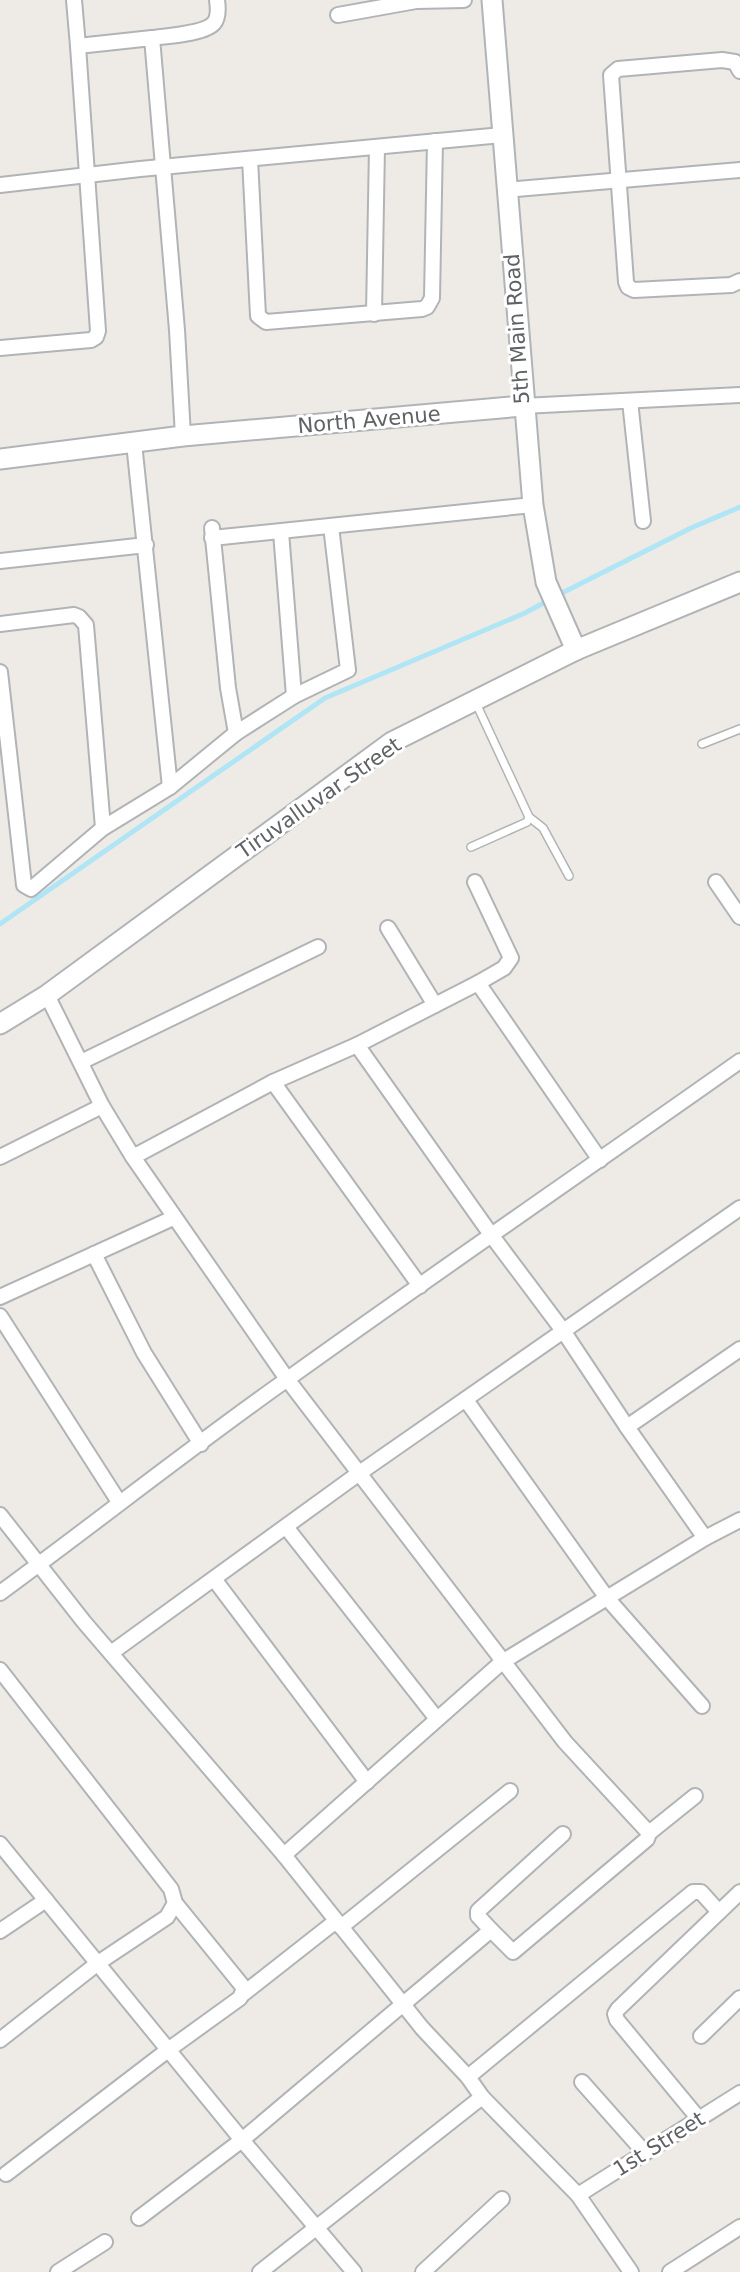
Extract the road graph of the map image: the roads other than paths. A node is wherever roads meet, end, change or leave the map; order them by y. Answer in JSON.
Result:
{"nodes":[{"id":1,"x":74,"y":0,"type":"edge"},
{"id":2,"x":218,"y":0,"type":"edge"},
{"id":3,"x":464,"y":0,"type":"edge"},
{"id":4,"x":492,"y":0,"type":"edge"},
{"id":5,"x":338,"y":15,"type":"dead end"},
{"id":6,"x":152,"y":38,"type":"junction"},
{"id":7,"x":78,"y":46,"type":"junction"},
{"id":8,"x":740,"y":71,"type":"edge"},
{"id":9,"x":502,"y":135,"type":"junction"},
{"id":10,"x":435,"y":141,"type":"junction"},
{"id":11,"x":377,"y":147,"type":"junction"},
{"id":12,"x":250,"y":159,"type":"junction"},
{"id":13,"x":162,"y":167,"type":"junction"},
{"id":14,"x":740,"y":170,"type":"edge"},
{"id":15,"x":86,"y":175,"type":"junction"},
{"id":16,"x":620,"y":179,"type":"junction"},
{"id":17,"x":0,"y":185,"type":"edge"},
{"id":18,"x":506,"y":190,"type":"junction"},
{"id":19,"x":740,"y":281,"type":"edge"},
{"id":20,"x":374,"y":314,"type":"junction"},
{"id":21,"x":0,"y":348,"type":"edge"},
{"id":22,"x":740,"y":395,"type":"edge"},
{"id":23,"x":630,"y":401,"type":"junction"},
{"id":24,"x":523,"y":407,"type":"junction"},
{"id":25,"x":183,"y":436,"type":"junction"},
{"id":26,"x":134,"y":443,"type":"junction"},
{"id":27,"x":0,"y":460,"type":"edge"},
{"id":28,"x":533,"y":505,"type":"junction"},
{"id":29,"x":643,"y":522,"type":"dead end"},
{"id":30,"x":331,"y":526,"type":"junction"},
{"id":31,"x":281,"y":532,"type":"junction"},
{"id":32,"x":146,"y":545,"type":"junction"},
{"id":33,"x":0,"y":561,"type":"edge"},
{"id":34,"x":740,"y":582,"type":"edge"},
{"id":35,"x":0,"y":624,"type":"edge"},
{"id":36,"x":576,"y":650,"type":"junction"},
{"id":37,"x":0,"y":672,"type":"edge"},
{"id":38,"x":294,"y":696,"type":"junction"},
{"id":39,"x":475,"y":701,"type":"junction"},
{"id":40,"x":740,"y":729,"type":"edge"},
{"id":41,"x":236,"y":733,"type":"junction"},
{"id":42,"x":702,"y":744,"type":"dead end"},
{"id":43,"x":170,"y":787,"type":"junction"},
{"id":44,"x":529,"y":817,"type":"junction"},
{"id":45,"x":103,"y":828,"type":"junction"},
{"id":46,"x":471,"y":847,"type":"dead end"},
{"id":47,"x":569,"y":876,"type":"dead end"},
{"id":48,"x":475,"y":882,"type":"dead end"},
{"id":49,"x":716,"y":882,"type":"dead end"},
{"id":50,"x":740,"y":917,"type":"edge"},
{"id":51,"x":388,"y":928,"type":"dead end"},
{"id":52,"x":318,"y":947,"type":"dead end"},
{"id":53,"x":478,"y":983,"type":"junction"},
{"id":54,"x":47,"y":995,"type":"junction"},
{"id":55,"x":435,"y":1005,"type":"junction"},
{"id":56,"x":0,"y":1024,"type":"edge"},
{"id":57,"x":356,"y":1045,"type":"junction"},
{"id":58,"x":740,"y":1061,"type":"edge"},
{"id":59,"x":81,"y":1062,"type":"junction"},
{"id":60,"x":273,"y":1082,"type":"junction"},
{"id":61,"x":102,"y":1106,"type":"junction"},
{"id":62,"x":0,"y":1157,"type":"edge"},
{"id":63,"x":133,"y":1157,"type":"junction"},
{"id":64,"x":600,"y":1160,"type":"junction"},
{"id":65,"x":740,"y":1208,"type":"edge"},
{"id":66,"x":173,"y":1218,"type":"junction"},
{"id":67,"x":492,"y":1236,"type":"junction"},
{"id":68,"x":94,"y":1254,"type":"junction"},
{"id":69,"x":420,"y":1286,"type":"junction"},
{"id":70,"x":0,"y":1297,"type":"edge"},
{"id":71,"x":0,"y":1316,"type":"edge"},
{"id":72,"x":564,"y":1332,"type":"junction"},
{"id":73,"x":740,"y":1349,"type":"edge"},
{"id":74,"x":287,"y":1379,"type":"junction"},
{"id":75,"x":466,"y":1400,"type":"junction"},
{"id":76,"x":627,"y":1427,"type":"junction"},
{"id":77,"x":201,"y":1444,"type":"junction"},
{"id":78,"x":358,"y":1475,"type":"junction"},
{"id":79,"x":119,"y":1502,"type":"junction"},
{"id":80,"x":0,"y":1516,"type":"edge"},
{"id":81,"x":739,"y":1521,"type":"edge"},
{"id":82,"x":286,"y":1527,"type":"junction"},
{"id":83,"x":705,"y":1538,"type":"junction"},
{"id":84,"x":37,"y":1566,"type":"junction"},
{"id":85,"x":214,"y":1579,"type":"junction"},
{"id":86,"x":0,"y":1593,"type":"edge"},
{"id":87,"x":607,"y":1598,"type":"junction"},
{"id":88,"x":111,"y":1653,"type":"junction"},
{"id":89,"x":502,"y":1661,"type":"junction"},
{"id":90,"x":0,"y":1670,"type":"edge"},
{"id":91,"x":702,"y":1706,"type":"dead end"},
{"id":92,"x":438,"y":1719,"type":"junction"},
{"id":93,"x":367,"y":1782,"type":"junction"},
{"id":94,"x":510,"y":1791,"type":"dead end"},
{"id":95,"x":695,"y":1796,"type":"dead end"},
{"id":96,"x":649,"y":1833,"type":"junction"},
{"id":97,"x":563,"y":1834,"type":"dead end"},
{"id":98,"x":0,"y":1844,"type":"edge"},
{"id":99,"x":284,"y":1855,"type":"junction"},
{"id":100,"x":740,"y":1892,"type":"edge"},
{"id":101,"x":46,"y":1900,"type":"junction"},
{"id":102,"x":175,"y":1903,"type":"junction"},
{"id":103,"x":719,"y":1912,"type":"junction"},
{"id":104,"x":339,"y":1924,"type":"junction"},
{"id":105,"x":491,"y":1930,"type":"junction"},
{"id":106,"x":0,"y":1931,"type":"edge"},
{"id":107,"x":98,"y":1963,"type":"junction"},
{"id":108,"x":243,"y":1994,"type":"junction"},
{"id":109,"x":740,"y":1998,"type":"edge"},
{"id":110,"x":402,"y":2003,"type":"junction"},
{"id":111,"x":701,"y":2036,"type":"dead end"},
{"id":112,"x":0,"y":2040,"type":"edge"},
{"id":113,"x":168,"y":2050,"type":"junction"},
{"id":114,"x":468,"y":2077,"type":"junction"},
{"id":115,"x":582,"y":2082,"type":"dead end"},
{"id":116,"x":740,"y":2093,"type":"edge"},
{"id":117,"x":482,"y":2097,"type":"junction"},
{"id":118,"x":699,"y":2119,"type":"junction"},
{"id":119,"x":242,"y":2140,"type":"junction"},
{"id":120,"x":645,"y":2153,"type":"junction"},
{"id":121,"x":6,"y":2174,"type":"dead end"},
{"id":122,"x":578,"y":2195,"type":"junction"},
{"id":123,"x":502,"y":2199,"type":"dead end"},
{"id":124,"x":139,"y":2218,"type":"dead end"},
{"id":125,"x":317,"y":2227,"type":"junction"},
{"id":126,"x":740,"y":2227,"type":"edge"},
{"id":127,"x":106,"y":2242,"type":"dead end"},
{"id":128,"x":58,"y":2272,"type":"edge"},
{"id":129,"x":260,"y":2272,"type":"edge"},
{"id":130,"x":354,"y":2272,"type":"edge"},
{"id":131,"x":424,"y":2272,"type":"edge"},
{"id":132,"x":631,"y":2272,"type":"edge"},
{"id":133,"x":670,"y":2272,"type":"edge"}],
"edges":[{"from":1,"to":7,"type":"street"},
{"from":2,"to":6,"type":"street"},
{"from":3,"to":5,"type":"street"},
{"from":4,"to":9,"type":"street","name":"5th Main Road"},
{"from":6,"to":7,"type":"street"},
{"from":6,"to":13,"type":"street"},
{"from":7,"to":15,"type":"street"},
{"from":8,"to":16,"type":"street"},
{"from":9,"to":10,"type":"street"},
{"from":9,"to":18,"type":"street","name":"5th Main Road"},
{"from":10,"to":11,"type":"street"},
{"from":10,"to":20,"type":"street"},
{"from":11,"to":12,"type":"street"},
{"from":11,"to":20,"type":"street"},
{"from":12,"to":13,"type":"street"},
{"from":12,"to":20,"type":"street"},
{"from":13,"to":15,"type":"street"},
{"from":13,"to":25,"type":"street"},
{"from":14,"to":16,"type":"street"},
{"from":15,"to":17,"type":"street"},
{"from":15,"to":21,"type":"street"},
{"from":16,"to":18,"type":"street"},
{"from":16,"to":19,"type":"street"},
{"from":18,"to":24,"type":"street","name":"5th Main Road"},
{"from":22,"to":23,"type":"street","name":"North Avenue"},
{"from":23,"to":24,"type":"street","name":"North Avenue"},
{"from":23,"to":29,"type":"street"},
{"from":24,"to":25,"type":"street","name":"North Avenue"},
{"from":24,"to":28,"type":"street","name":"5th Main Road"},
{"from":25,"to":26,"type":"street","name":"North Avenue"},
{"from":26,"to":27,"type":"street","name":"North Avenue"},
{"from":26,"to":32,"type":"street"},
{"from":28,"to":30,"type":"street"},
{"from":28,"to":36,"type":"street","name":"5th Main Road"},
{"from":30,"to":31,"type":"street"},
{"from":30,"to":38,"type":"street"},
{"from":31,"to":38,"type":"street"},
{"from":31,"to":41,"type":"street"},
{"from":32,"to":33,"type":"street"},
{"from":32,"to":43,"type":"street"},
{"from":34,"to":36,"type":"street","name":"Tiruvalluvar Street"},
{"from":35,"to":45,"type":"street"},
{"from":36,"to":39,"type":"street","name":"Tiruvalluvar Street"},
{"from":37,"to":45,"type":"street"},
{"from":38,"to":41,"type":"street"},
{"from":39,"to":44,"type":"lane"},
{"from":39,"to":54,"type":"street","name":"Tiruvalluvar Street"},
{"from":40,"to":42,"type":"lane"},
{"from":41,"to":43,"type":"street"},
{"from":43,"to":45,"type":"street"},
{"from":44,"to":46,"type":"lane"},
{"from":44,"to":47,"type":"lane"},
{"from":48,"to":53,"type":"street"},
{"from":49,"to":50,"type":"street"},
{"from":51,"to":55,"type":"street"},
{"from":52,"to":59,"type":"street"},
{"from":53,"to":55,"type":"street"},
{"from":53,"to":64,"type":"street"},
{"from":54,"to":56,"type":"street","name":"Tiruvalluvar Street"},
{"from":54,"to":59,"type":"street"},
{"from":55,"to":57,"type":"street"},
{"from":57,"to":60,"type":"street"},
{"from":57,"to":67,"type":"street"},
{"from":58,"to":64,"type":"street"},
{"from":59,"to":61,"type":"street"},
{"from":60,"to":63,"type":"street"},
{"from":60,"to":69,"type":"street"},
{"from":61,"to":62,"type":"street"},
{"from":61,"to":63,"type":"street"},
{"from":63,"to":66,"type":"street"},
{"from":64,"to":67,"type":"street"},
{"from":65,"to":72,"type":"street"},
{"from":66,"to":68,"type":"street"},
{"from":66,"to":74,"type":"street"},
{"from":67,"to":69,"type":"street"},
{"from":67,"to":72,"type":"street"},
{"from":68,"to":70,"type":"street"},
{"from":68,"to":77,"type":"street"},
{"from":69,"to":74,"type":"street"},
{"from":71,"to":79,"type":"street"},
{"from":72,"to":75,"type":"street"},
{"from":72,"to":76,"type":"street"},
{"from":73,"to":76,"type":"street"},
{"from":74,"to":77,"type":"street"},
{"from":74,"to":78,"type":"street"},
{"from":75,"to":78,"type":"street"},
{"from":75,"to":87,"type":"street"},
{"from":76,"to":83,"type":"street"},
{"from":77,"to":79,"type":"street"},
{"from":78,"to":82,"type":"street"},
{"from":78,"to":89,"type":"street"},
{"from":79,"to":84,"type":"street"},
{"from":80,"to":84,"type":"street"},
{"from":81,"to":83,"type":"street"},
{"from":82,"to":85,"type":"street"},
{"from":82,"to":92,"type":"street"},
{"from":83,"to":87,"type":"street"},
{"from":84,"to":86,"type":"street"},
{"from":84,"to":88,"type":"street"},
{"from":85,"to":88,"type":"street"},
{"from":85,"to":93,"type":"street"},
{"from":87,"to":89,"type":"street"},
{"from":87,"to":91,"type":"street"},
{"from":88,"to":99,"type":"street"},
{"from":89,"to":92,"type":"street"},
{"from":89,"to":96,"type":"street"},
{"from":90,"to":102,"type":"street"},
{"from":92,"to":93,"type":"street"},
{"from":93,"to":99,"type":"street"},
{"from":94,"to":104,"type":"street"},
{"from":95,"to":96,"type":"street"},
{"from":96,"to":105,"type":"street"},
{"from":97,"to":105,"type":"street"},
{"from":98,"to":101,"type":"street"},
{"from":99,"to":104,"type":"street"},
{"from":100,"to":103,"type":"street"},
{"from":101,"to":106,"type":"street"},
{"from":101,"to":107,"type":"street"},
{"from":102,"to":107,"type":"street"},
{"from":102,"to":108,"type":"street"},
{"from":103,"to":114,"type":"street"},
{"from":103,"to":118,"type":"street"},
{"from":104,"to":108,"type":"street"},
{"from":104,"to":110,"type":"street"},
{"from":105,"to":110,"type":"street"},
{"from":107,"to":112,"type":"street"},
{"from":107,"to":113,"type":"street"},
{"from":108,"to":113,"type":"street"},
{"from":109,"to":111,"type":"street"},
{"from":110,"to":114,"type":"street"},
{"from":110,"to":119,"type":"street"},
{"from":113,"to":119,"type":"street"},
{"from":113,"to":121,"type":"street"},
{"from":114,"to":117,"type":"street"},
{"from":115,"to":120,"type":"street"},
{"from":116,"to":118,"type":"street","name":"1st Street"},
{"from":117,"to":122,"type":"street"},
{"from":117,"to":125,"type":"street"},
{"from":118,"to":120,"type":"street","name":"1st Street"},
{"from":119,"to":124,"type":"street"},
{"from":119,"to":125,"type":"street"},
{"from":120,"to":122,"type":"street","name":"1st Street"},
{"from":122,"to":132,"type":"street"},
{"from":123,"to":131,"type":"street"},
{"from":125,"to":129,"type":"street"},
{"from":125,"to":130,"type":"street"},
{"from":126,"to":133,"type":"street"},
{"from":127,"to":128,"type":"street"}]}
